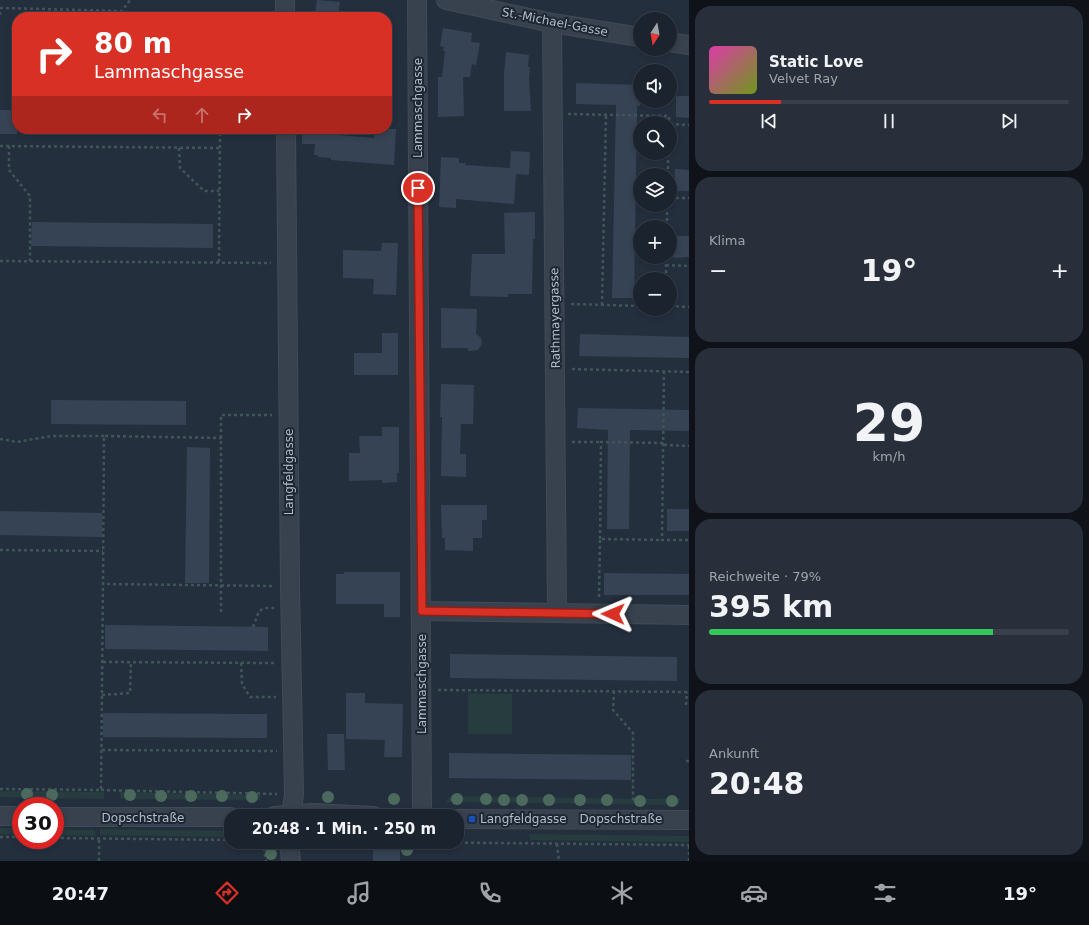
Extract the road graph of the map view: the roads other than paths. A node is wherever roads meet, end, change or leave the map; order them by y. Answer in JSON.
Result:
{"nodes":[{"id":1,"x":285,"y":0,"type":"edge"},
{"id":2,"x":417,"y":0,"type":"edge"},
{"id":3,"x":446,"y":0,"type":"edge"},
{"id":4,"x":285,"y":12,"type":"edge"},
{"id":5,"x":552,"y":23,"type":"junction"},
{"id":6,"x":633,"y":36,"type":"edge"},
{"id":7,"x":677,"y":43,"type":"edge"},
{"id":8,"x":689,"y":45,"type":"edge"},
{"id":9,"x":286,"y":134,"type":"edge"},
{"id":10,"x":422,"y":611,"type":"junction"},
{"id":11,"x":557,"y":613,"type":"junction"},
{"id":12,"x":689,"y":616,"type":"edge"},
{"id":13,"x":288,"y":809,"type":"edge"},
{"id":14,"x":422,"y":809,"type":"edge"},
{"id":15,"x":0,"y":816,"type":"edge"},
{"id":16,"x":12,"y":816,"type":"edge"},
{"id":17,"x":64,"y":817,"type":"edge"},
{"id":18,"x":224,"y":817,"type":"edge"},
{"id":19,"x":464,"y":819,"type":"edge"},
{"id":20,"x":689,"y":820,"type":"edge"},
{"id":21,"x":290,"y":849,"type":"edge"},
{"id":22,"x":291,"y":861,"type":"edge"}],
"edges":[{"from":1,"to":4,"type":"street"},
{"from":2,"to":10,"type":"street","name":"Lammaschgasse"},
{"from":3,"to":5,"type":"street","name":"St.-Michael-Gasse"},
{"from":5,"to":6,"type":"street","name":"St.-Michael-Gasse"},
{"from":5,"to":11,"type":"street","name":"Rathmayergasse"},
{"from":7,"to":8,"type":"street"},
{"from":9,"to":13,"type":"street","name":"Langfeldgasse"},
{"from":10,"to":11,"type":"street"},
{"from":10,"to":14,"type":"street","name":"Lammaschgasse"},
{"from":11,"to":12,"type":"street"},
{"from":15,"to":16,"type":"street"},
{"from":17,"to":18,"type":"street","name":"Dopschstraße"},
{"from":19,"to":20,"type":"street","name":"Dopschstraße"},
{"from":21,"to":22,"type":"street"}]}
